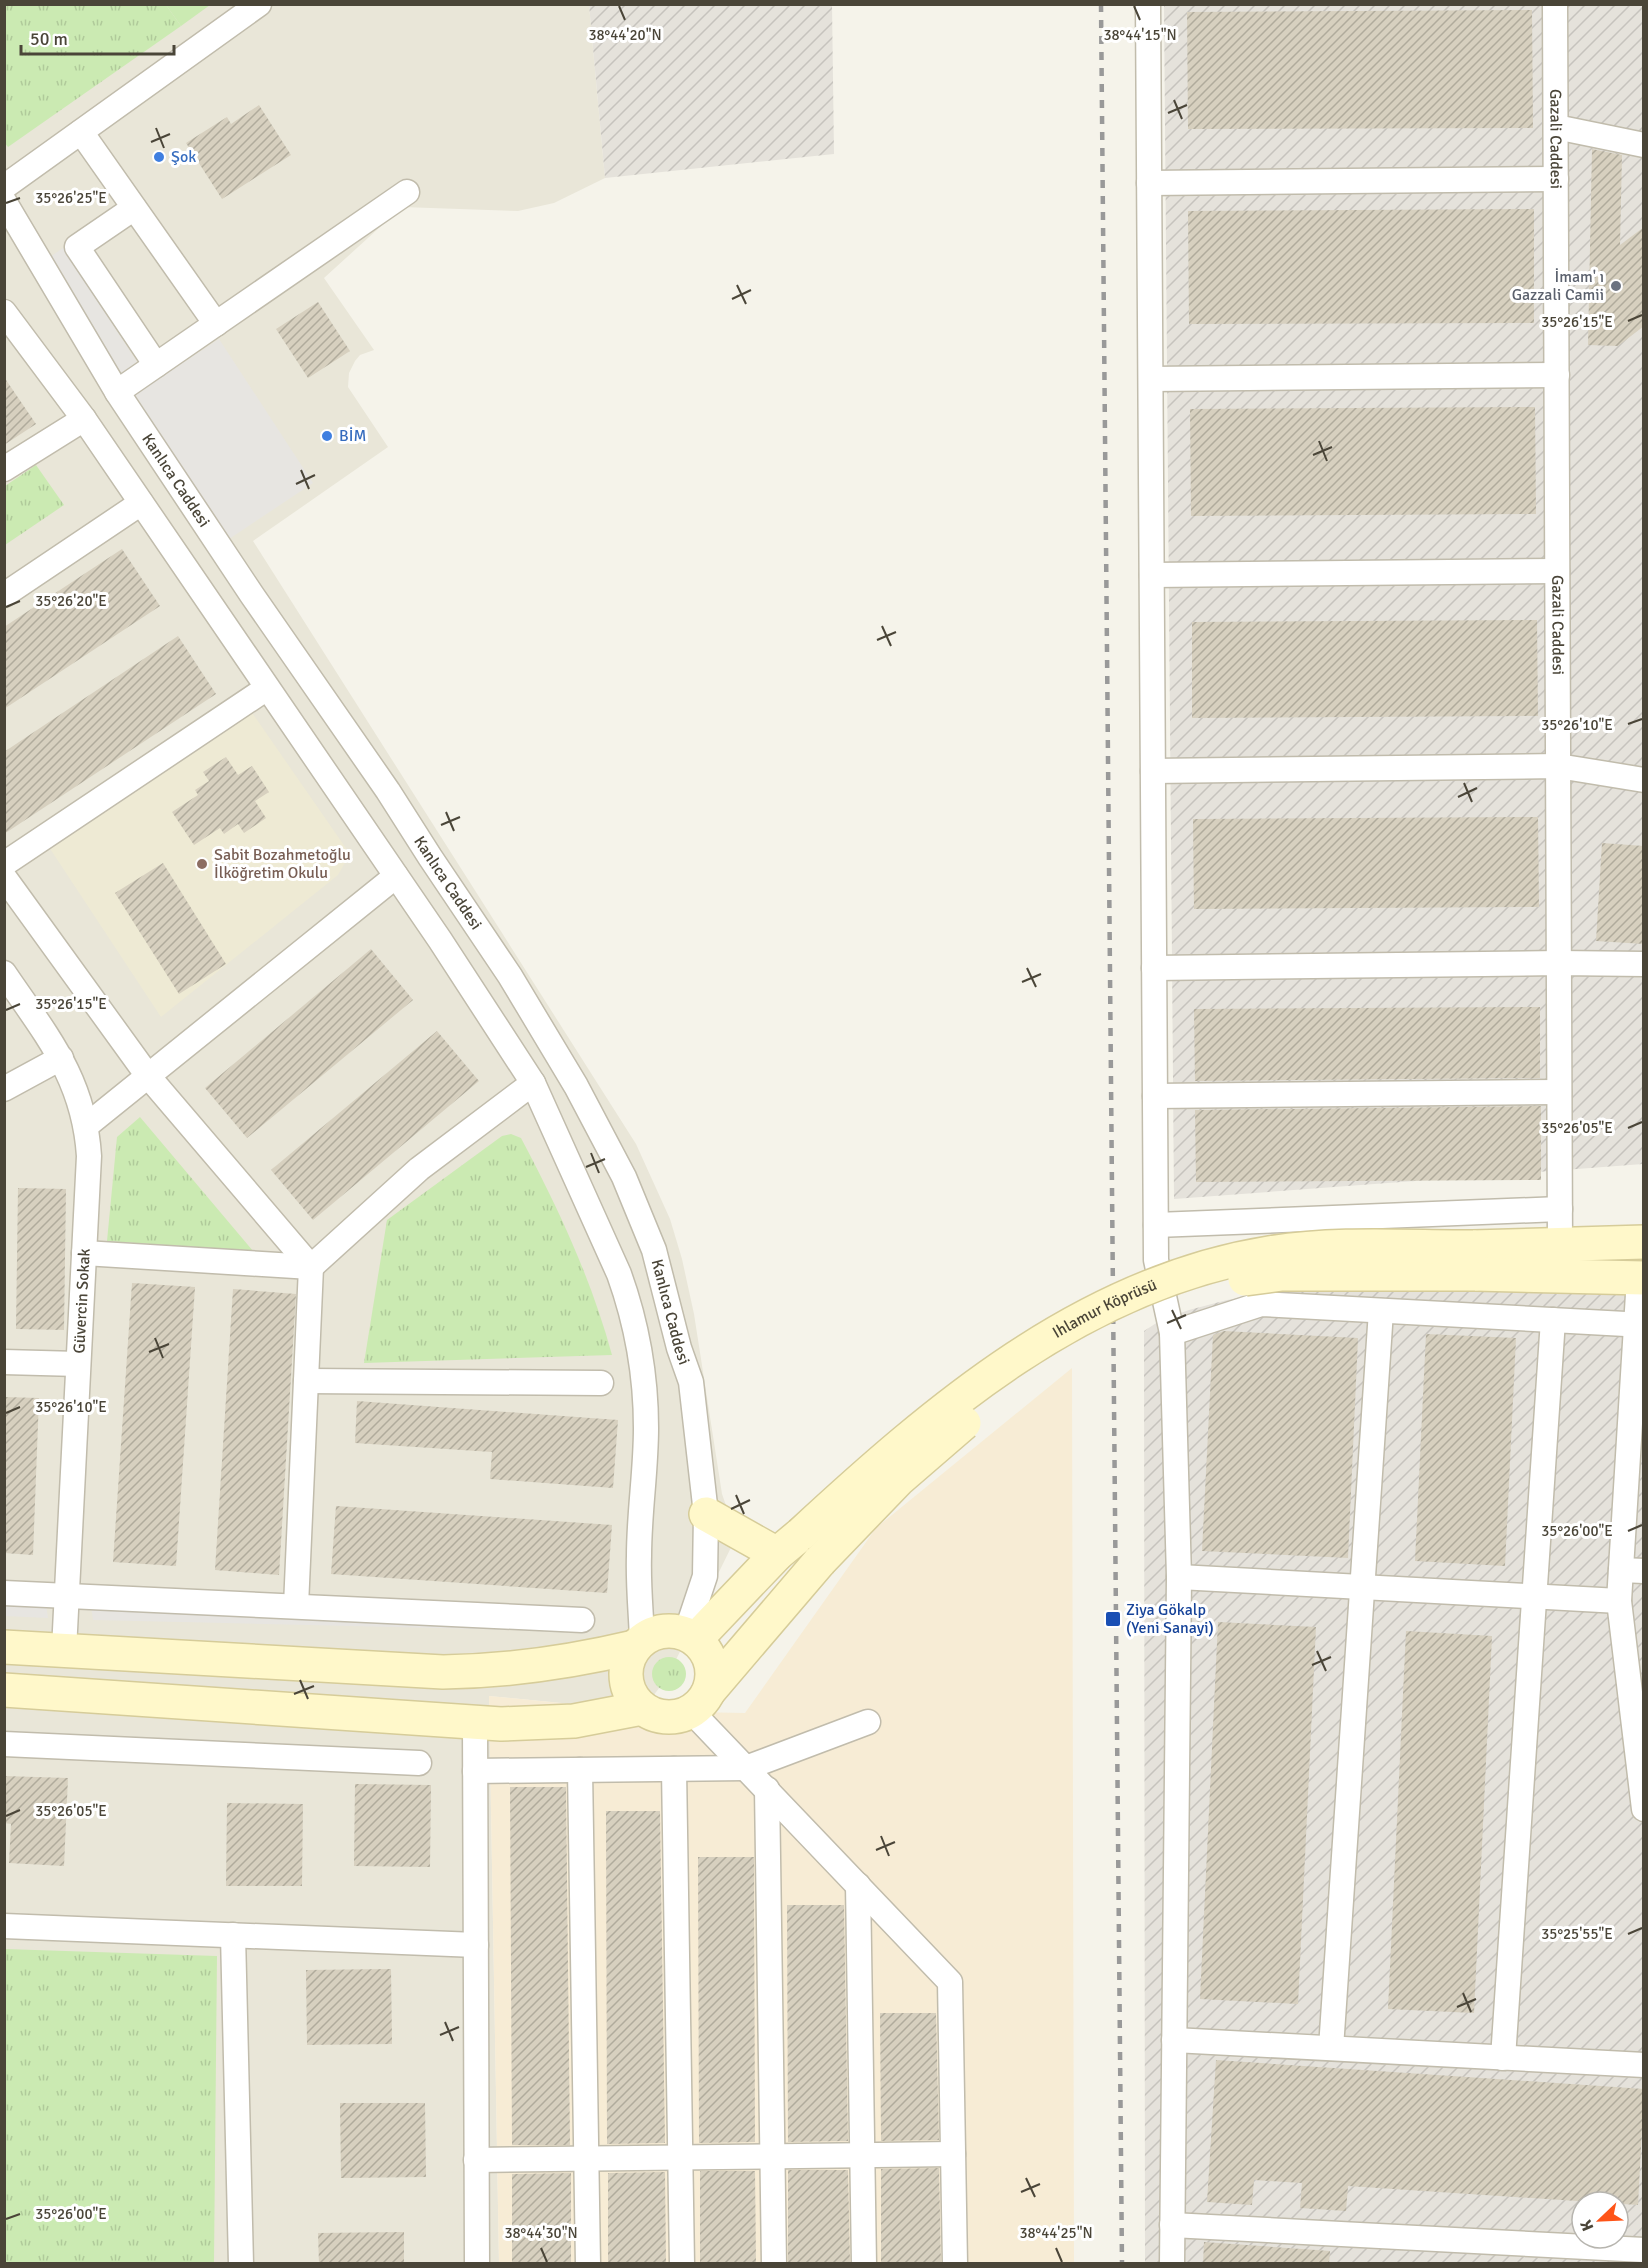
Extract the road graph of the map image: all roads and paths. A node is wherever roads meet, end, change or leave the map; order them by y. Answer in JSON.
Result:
{"nodes":[{"id":1,"x":259,"y":4,"type":"edge"},
{"id":2,"x":1148,"y":4,"type":"edge"},
{"id":3,"x":1556,"y":4,"type":"edge"},
{"id":4,"x":1556,"y":127,"type":"junction"},
{"id":5,"x":81,"y":132,"type":"junction"},
{"id":6,"x":1644,"y":145,"type":"edge"},
{"id":7,"x":1556,"y":179,"type":"junction"},
{"id":8,"x":1149,"y":183,"type":"junction"},
{"id":9,"x":407,"y":192,"type":"dead end"},
{"id":10,"x":5,"y":206,"type":"edge"},
{"id":11,"x":134,"y":208,"type":"junction"},
{"id":12,"x":4,"y":312,"type":"edge"},
{"id":13,"x":216,"y":324,"type":"junction"},
{"id":14,"x":156,"y":365,"type":"junction"},
{"id":15,"x":1557,"y":375,"type":"junction"},
{"id":16,"x":1151,"y":379,"type":"junction"},
{"id":17,"x":117,"y":392,"type":"junction"},
{"id":18,"x":84,"y":419,"type":"junction"},
{"id":19,"x":4,"y":469,"type":"edge"},
{"id":20,"x":141,"y":503,"type":"junction"},
{"id":21,"x":1557,"y":571,"type":"junction"},
{"id":22,"x":1152,"y":575,"type":"junction"},
{"id":23,"x":4,"y":595,"type":"edge"},
{"id":24,"x":267,"y":688,"type":"junction"},
{"id":25,"x":1558,"y":766,"type":"junction"},
{"id":26,"x":1154,"y":771,"type":"junction"},
{"id":27,"x":1644,"y":780,"type":"edge"},
{"id":28,"x":4,"y":864,"type":"edge"},
{"id":29,"x":396,"y":876,"type":"junction"},
{"id":30,"x":4,"y":877,"type":"edge"},
{"id":31,"x":1559,"y":963,"type":"junction"},
{"id":32,"x":1644,"y":964,"type":"edge"},
{"id":33,"x":1154,"y":968,"type":"junction"},
{"id":34,"x":4,"y":973,"type":"edge"},
{"id":35,"x":61,"y":1058,"type":"junction"},
{"id":36,"x":148,"y":1076,"type":"junction"},
{"id":37,"x":533,"y":1083,"type":"junction"},
{"id":38,"x":4,"y":1089,"type":"edge"},
{"id":39,"x":1560,"y":1092,"type":"junction"},
{"id":40,"x":1155,"y":1096,"type":"junction"},
{"id":41,"x":86,"y":1126,"type":"junction"},
{"id":42,"x":1560,"y":1209,"type":"junction"},
{"id":43,"x":1156,"y":1225,"type":"junction"},
{"id":44,"x":1644,"y":1242,"type":"edge"},
{"id":45,"x":1560,"y":1244,"type":"junction"},
{"id":46,"x":84,"y":1253,"type":"junction"},
{"id":47,"x":1474,"y":1261,"type":"junction"},
{"id":48,"x":312,"y":1267,"type":"junction"},
{"id":49,"x":1641,"y":1278,"type":"edge"},
{"id":50,"x":1381,"y":1311,"type":"junction"},
{"id":51,"x":1553,"y":1320,"type":"junction"},
{"id":52,"x":1640,"y":1325,"type":"edge"},
{"id":53,"x":1172,"y":1333,"type":"junction"},
{"id":54,"x":4,"y":1362,"type":"edge"},
{"id":55,"x":78,"y":1364,"type":"junction"},
{"id":56,"x":306,"y":1381,"type":"junction"},
{"id":57,"x":601,"y":1383,"type":"dead end"},
{"id":58,"x":706,"y":1514,"type":"junction"},
{"id":59,"x":789,"y":1544,"type":"junction"},
{"id":60,"x":1632,"y":1570,"type":"edge"},
{"id":61,"x":1179,"y":1577,"type":"junction"},
{"id":62,"x":1362,"y":1587,"type":"junction"},
{"id":63,"x":4,"y":1593,"type":"edge"},
{"id":64,"x":67,"y":1596,"type":"junction"},
{"id":65,"x":1534,"y":1597,"type":"junction"},
{"id":66,"x":1620,"y":1601,"type":"junction"},
{"id":67,"x":296,"y":1606,"type":"junction"},
{"id":68,"x":582,"y":1620,"type":"dead end"},
{"id":69,"x":691,"y":1636,"type":"junction"},
{"id":70,"x":638,"y":1643,"type":"junction"},
{"id":71,"x":4,"y":1647,"type":"edge"},
{"id":72,"x":64,"y":1650,"type":"junction"},
{"id":73,"x":4,"y":1690,"type":"edge"},
{"id":74,"x":700,"y":1701,"type":"junction"},
{"id":75,"x":642,"y":1708,"type":"junction"},
{"id":76,"x":475,"y":1722,"type":"junction"},
{"id":77,"x":868,"y":1722,"type":"dead end"},
{"id":78,"x":4,"y":1744,"type":"edge"},
{"id":79,"x":419,"y":1763,"type":"dead end"},
{"id":80,"x":746,"y":1768,"type":"junction"},
{"id":81,"x":674,"y":1769,"type":"junction"},
{"id":82,"x":580,"y":1770,"type":"junction"},
{"id":83,"x":475,"y":1771,"type":"junction"},
{"id":84,"x":767,"y":1790,"type":"junction"},
{"id":85,"x":1644,"y":1809,"type":"edge"},
{"id":86,"x":858,"y":1885,"type":"junction"},
{"id":87,"x":4,"y":1926,"type":"edge"},
{"id":88,"x":233,"y":1935,"type":"junction"},
{"id":89,"x":476,"y":1945,"type":"junction"},
{"id":90,"x":1174,"y":2040,"type":"junction"},
{"id":91,"x":1331,"y":2048,"type":"junction"},
{"id":92,"x":1503,"y":2058,"type":"junction"},
{"id":93,"x":1644,"y":2065,"type":"edge"},
{"id":94,"x":953,"y":2154,"type":"junction"},
{"id":95,"x":862,"y":2155,"type":"junction"},
{"id":96,"x":772,"y":2156,"type":"junction"},
{"id":97,"x":680,"y":2157,"type":"junction"},
{"id":98,"x":586,"y":2158,"type":"junction"},
{"id":99,"x":477,"y":2160,"type":"junction"},
{"id":100,"x":1172,"y":2224,"type":"junction"},
{"id":101,"x":1644,"y":2250,"type":"edge"},
{"id":102,"x":241,"y":2264,"type":"edge"},
{"id":103,"x":477,"y":2264,"type":"edge"},
{"id":104,"x":588,"y":2264,"type":"edge"},
{"id":105,"x":682,"y":2264,"type":"edge"},
{"id":106,"x":774,"y":2264,"type":"edge"},
{"id":107,"x":864,"y":2264,"type":"edge"},
{"id":108,"x":955,"y":2264,"type":"edge"},
{"id":109,"x":1172,"y":2264,"type":"edge"}],
"edges":[{"from":1,"to":5,"type":"street"},
{"from":2,"to":8,"type":"street"},
{"from":3,"to":4,"type":"street","name":"Gazali Caddesi"},
{"from":4,"to":6,"type":"street"},
{"from":4,"to":7,"type":"street","name":"Gazali Caddesi"},
{"from":5,"to":10,"type":"street"},
{"from":5,"to":11,"type":"street"},
{"from":7,"to":8,"type":"street"},
{"from":7,"to":15,"type":"street","name":"Gazali Caddesi"},
{"from":8,"to":16,"type":"street"},
{"from":9,"to":13,"type":"street"},
{"from":10,"to":17,"type":"street","name":"Kanlıca Caddesi"},
{"from":11,"to":13,"type":"street"},
{"from":11,"to":14,"type":"street"},
{"from":12,"to":18,"type":"street"},
{"from":13,"to":14,"type":"street"},
{"from":14,"to":17,"type":"street"},
{"from":15,"to":16,"type":"street"},
{"from":15,"to":21,"type":"street","name":"Gazali Caddesi"},
{"from":16,"to":22,"type":"street"},
{"from":17,"to":58,"type":"street","name":"Kanlıca Caddesi"},
{"from":18,"to":19,"type":"street"},
{"from":18,"to":20,"type":"street"},
{"from":20,"to":23,"type":"street"},
{"from":20,"to":24,"type":"street"},
{"from":21,"to":22,"type":"street"},
{"from":21,"to":25,"type":"street","name":"Gazali Caddesi"},
{"from":22,"to":26,"type":"street"},
{"from":24,"to":28,"type":"street"},
{"from":24,"to":29,"type":"street"},
{"from":25,"to":26,"type":"street"},
{"from":25,"to":27,"type":"street"},
{"from":25,"to":31,"type":"street","name":"Gazali Caddesi"},
{"from":26,"to":33,"type":"street"},
{"from":29,"to":36,"type":"street"},
{"from":29,"to":37,"type":"street"},
{"from":30,"to":36,"type":"street"},
{"from":31,"to":32,"type":"street"},
{"from":31,"to":33,"type":"street"},
{"from":31,"to":39,"type":"street","name":"Gazali Caddesi"},
{"from":33,"to":40,"type":"street"},
{"from":34,"to":35,"type":"street","name":"Güvercin Sokak"},
{"from":35,"to":38,"type":"street"},
{"from":35,"to":41,"type":"street","name":"Güvercin Sokak"},
{"from":36,"to":41,"type":"street"},
{"from":36,"to":48,"type":"street"},
{"from":37,"to":48,"type":"street"},
{"from":37,"to":70,"type":"street"},
{"from":39,"to":40,"type":"street"},
{"from":39,"to":42,"type":"street","name":"Gazali Caddesi"},
{"from":40,"to":43,"type":"street"},
{"from":41,"to":46,"type":"street","name":"Güvercin Sokak"},
{"from":42,"to":43,"type":"street"},
{"from":42,"to":45,"type":"street","name":"Gazali Caddesi"},
{"from":43,"to":53,"type":"street"},
{"from":44,"to":45,"type":"street"},
{"from":45,"to":47,"type":"street"},
{"from":46,"to":48,"type":"street"},
{"from":46,"to":55,"type":"street","name":"Güvercin Sokak"},
{"from":47,"to":49,"type":"street"},
{"from":47,"to":59,"type":"street","name":"Ihlamur Köprüsü","bridge":true},
{"from":47,"to":74,"type":"street","name":"Ihlamur Köprüsü","bridge":true},
{"from":48,"to":56,"type":"street"},
{"from":49,"to":52,"type":"street"},
{"from":50,"to":51,"type":"street"},
{"from":50,"to":53,"type":"street"},
{"from":50,"to":62,"type":"street"},
{"from":51,"to":52,"type":"street"},
{"from":51,"to":65,"type":"street"},
{"from":52,"to":60,"type":"street"},
{"from":53,"to":61,"type":"street"},
{"from":54,"to":55,"type":"street"},
{"from":55,"to":64,"type":"street","name":"Güvercin Sokak"},
{"from":56,"to":57,"type":"street"},
{"from":56,"to":67,"type":"street"},
{"from":58,"to":59,"type":"street"},
{"from":58,"to":69,"type":"street","name":"Kanlıca Caddesi"},
{"from":59,"to":69,"type":"street","name":"Ihlamur Köprüsü"},
{"from":60,"to":66,"type":"street"},
{"from":61,"to":62,"type":"street"},
{"from":61,"to":90,"type":"street"},
{"from":62,"to":65,"type":"street"},
{"from":62,"to":91,"type":"street"},
{"from":63,"to":64,"type":"street"},
{"from":64,"to":67,"type":"street"},
{"from":64,"to":72,"type":"street","name":"Güvercin Sokak"},
{"from":65,"to":66,"type":"street"},
{"from":65,"to":92,"type":"street"},
{"from":66,"to":85,"type":"street"},
{"from":67,"to":68,"type":"street"},
{"from":69,"to":70,"type":"street"},
{"from":69,"to":74,"type":"street"},
{"from":70,"to":72,"type":"street"},
{"from":70,"to":75,"type":"street"},
{"from":71,"to":72,"type":"street"},
{"from":73,"to":76,"type":"street"},
{"from":74,"to":75,"type":"street"},
{"from":74,"to":80,"type":"street"},
{"from":75,"to":76,"type":"street"},
{"from":76,"to":83,"type":"street"},
{"from":77,"to":80,"type":"street"},
{"from":78,"to":79,"type":"street"},
{"from":80,"to":81,"type":"street"},
{"from":80,"to":84,"type":"street"},
{"from":81,"to":82,"type":"street"},
{"from":81,"to":97,"type":"street"},
{"from":82,"to":83,"type":"street"},
{"from":82,"to":98,"type":"street"},
{"from":83,"to":89,"type":"street"},
{"from":84,"to":86,"type":"street"},
{"from":84,"to":96,"type":"street"},
{"from":86,"to":94,"type":"street"},
{"from":86,"to":95,"type":"street"},
{"from":87,"to":88,"type":"street"},
{"from":88,"to":89,"type":"street"},
{"from":88,"to":102,"type":"street"},
{"from":89,"to":99,"type":"street"},
{"from":90,"to":91,"type":"street"},
{"from":90,"to":100,"type":"street"},
{"from":91,"to":92,"type":"street"},
{"from":92,"to":93,"type":"street"},
{"from":94,"to":95,"type":"street"},
{"from":94,"to":108,"type":"street"},
{"from":95,"to":96,"type":"street"},
{"from":95,"to":107,"type":"street"},
{"from":96,"to":97,"type":"street"},
{"from":96,"to":106,"type":"street"},
{"from":97,"to":98,"type":"street"},
{"from":97,"to":105,"type":"street"},
{"from":98,"to":99,"type":"street"},
{"from":98,"to":104,"type":"street"},
{"from":99,"to":103,"type":"street"},
{"from":100,"to":101,"type":"street"},
{"from":100,"to":109,"type":"street"}]}
